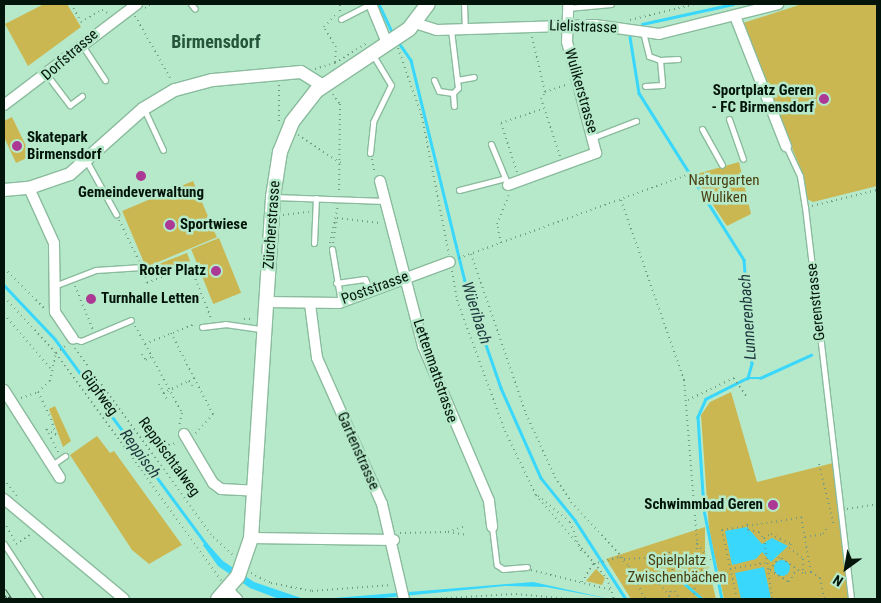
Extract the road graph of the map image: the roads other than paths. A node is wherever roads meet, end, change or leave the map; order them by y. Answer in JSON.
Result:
{"nodes":[{"id":1,"x":371,"y":4,"type":"edge"},
{"id":2,"x":428,"y":4,"type":"edge"},
{"id":3,"x":464,"y":4,"type":"edge"},
{"id":4,"x":611,"y":4,"type":"edge"},
{"id":5,"x":778,"y":4,"type":"edge"},
{"id":6,"x":134,"y":6,"type":"edge"},
{"id":7,"x":568,"y":6,"type":"edge"},
{"id":8,"x":735,"y":16,"type":"junction"},
{"id":9,"x":341,"y":19,"type":"dead end"},
{"id":10,"x":415,"y":23,"type":"junction"},
{"id":11,"x":567,"y":25,"type":"junction"},
{"id":12,"x":451,"y":30,"type":"junction"},
{"id":13,"x":465,"y":30,"type":"junction"},
{"id":14,"x":643,"y":32,"type":"junction"},
{"id":15,"x":392,"y":40,"type":"junction"},
{"id":16,"x":82,"y":45,"type":"junction"},
{"id":17,"x":372,"y":52,"type":"junction"},
{"id":18,"x":678,"y":59,"type":"dead end"},
{"id":19,"x":660,"y":60,"type":"junction"},
{"id":20,"x":47,"y":75,"type":"junction"},
{"id":21,"x":474,"y":77,"type":"dead end"},
{"id":22,"x":105,"y":80,"type":"dead end"},
{"id":23,"x":434,"y":80,"type":"dead end"},
{"id":24,"x":457,"y":80,"type":"junction"},
{"id":25,"x":322,"y":85,"type":"junction"},
{"id":26,"x":645,"y":86,"type":"dead end"},
{"id":27,"x":453,"y":92,"type":"junction"},
{"id":28,"x":82,"y":96,"type":"dead end"},
{"id":29,"x":4,"y":105,"type":"edge"},
{"id":30,"x":454,"y":106,"type":"dead end"},
{"id":31,"x":143,"y":109,"type":"junction"},
{"id":32,"x":729,"y":119,"type":"dead end"},
{"id":33,"x":636,"y":120,"type":"dead end"},
{"id":34,"x":702,"y":129,"type":"dead end"},
{"id":35,"x":594,"y":137,"type":"junction"},
{"id":36,"x":491,"y":144,"type":"dead end"},
{"id":37,"x":786,"y":146,"type":"joint"},
{"id":38,"x":163,"y":150,"type":"dead end"},
{"id":39,"x":370,"y":154,"type":"road end"},
{"id":40,"x":743,"y":159,"type":"dead end"},
{"id":41,"x":87,"y":162,"type":"junction"},
{"id":42,"x":722,"y":165,"type":"dead end"},
{"id":43,"x":379,"y":182,"type":"road end"},
{"id":44,"x":505,"y":182,"type":"junction"},
{"id":45,"x":29,"y":188,"type":"junction"},
{"id":46,"x":4,"y":190,"type":"edge"},
{"id":47,"x":460,"y":190,"type":"dead end"},
{"id":48,"x":274,"y":196,"type":"junction"},
{"id":49,"x":316,"y":198,"type":"junction"},
{"id":50,"x":385,"y":201,"type":"junction"},
{"id":51,"x":116,"y":214,"type":"road end"},
{"id":52,"x":314,"y":243,"type":"dead end"},
{"id":53,"x":332,"y":249,"type":"road end"},
{"id":54,"x":450,"y":259,"type":"road end"},
{"id":55,"x":142,"y":267,"type":"road end"},
{"id":56,"x":406,"y":277,"type":"junction"},
{"id":57,"x":336,"y":283,"type":"junction"},
{"id":58,"x":54,"y":286,"type":"junction"},
{"id":59,"x":370,"y":291,"type":"junction"},
{"id":60,"x":267,"y":302,"type":"junction"},
{"id":61,"x":341,"y":302,"type":"junction"},
{"id":62,"x":310,"y":304,"type":"junction"},
{"id":63,"x":131,"y":320,"type":"road end"},
{"id":64,"x":201,"y":324,"type":"road end"},
{"id":65,"x":261,"y":324,"type":"junction"},
{"id":66,"x":71,"y":340,"type":"joint"},
{"id":67,"x":4,"y":390,"type":"edge"},
{"id":68,"x":186,"y":437,"type":"road end"},
{"id":69,"x":63,"y":457,"type":"road end"},
{"id":70,"x":52,"y":465,"type":"junction"},
{"id":71,"x":60,"y":478,"type":"dead end"},
{"id":72,"x":255,"y":491,"type":"junction"},
{"id":73,"x":4,"y":499,"type":"edge"},
{"id":74,"x":492,"y":527,"type":"joint"},
{"id":75,"x":395,"y":537,"type":"junction"},
{"id":76,"x":251,"y":538,"type":"junction"},
{"id":77,"x":4,"y":544,"type":"edge"},
{"id":78,"x":527,"y":567,"type":"road end"},
{"id":79,"x":228,"y":591,"type":"edge"},
{"id":80,"x":40,"y":599,"type":"edge"},
{"id":81,"x":124,"y":599,"type":"edge"},
{"id":82,"x":404,"y":599,"type":"edge"},
{"id":83,"x":851,"y":599,"type":"edge"}],
"edges":[{"from":1,"to":9,"type":"lane"},
{"from":1,"to":15,"type":"street"},
{"from":2,"to":10,"type":"main road","name":"Zürcherstrasse"},
{"from":3,"to":13,"type":"lane"},
{"from":4,"to":7,"type":"lane"},
{"from":5,"to":8,"type":"street","name":"Lielistrasse"},
{"from":6,"to":16,"type":"street","name":"Dorfstrasse"},
{"from":7,"to":11,"type":"street","name":"Wulikerstrasse"},
{"from":8,"to":14,"type":"street","name":"Lielistrasse"},
{"from":8,"to":37,"type":"street","name":"Gerenstrasse"},
{"from":10,"to":12,"type":"street","name":"Lielistrasse"},
{"from":10,"to":15,"type":"main road","name":"Zürcherstrasse"},
{"from":11,"to":13,"type":"street","name":"Lielistrasse"},
{"from":11,"to":14,"type":"street","name":"Lielistrasse"},
{"from":11,"to":35,"type":"street","name":"Wulikerstrasse"},
{"from":12,"to":13,"type":"street","name":"Lielistrasse"},
{"from":12,"to":24,"type":"lane"},
{"from":14,"to":19,"type":"lane"},
{"from":15,"to":17,"type":"main road","name":"Zürcherstrasse"},
{"from":16,"to":20,"type":"street","name":"Dorfstrasse"},
{"from":16,"to":22,"type":"lane"},
{"from":17,"to":25,"type":"main road","name":"Zürcherstrasse"},
{"from":17,"to":39,"type":"lane"},
{"from":18,"to":19,"type":"lane"},
{"from":19,"to":26,"type":"lane"},
{"from":20,"to":28,"type":"lane"},
{"from":20,"to":29,"type":"street","name":"Dorfstrasse"},
{"from":21,"to":24,"type":"lane"},
{"from":23,"to":27,"type":"lane"},
{"from":24,"to":27,"type":"lane"},
{"from":25,"to":31,"type":"street"},
{"from":25,"to":48,"type":"main road","name":"Zürcherstrasse"},
{"from":27,"to":30,"type":"lane"},
{"from":31,"to":38,"type":"lane"},
{"from":31,"to":41,"type":"street"},
{"from":32,"to":40,"type":"lane"},
{"from":33,"to":35,"type":"lane"},
{"from":34,"to":42,"type":"lane"},
{"from":35,"to":44,"type":"street","name":"Wulikerstrasse"},
{"from":36,"to":44,"type":"lane"},
{"from":37,"to":83,"type":"lane","name":"Gerenstrasse"},
{"from":41,"to":45,"type":"street"},
{"from":41,"to":51,"type":"lane"},
{"from":43,"to":50,"type":"street","name":"Lettenmattstrasse"},
{"from":44,"to":47,"type":"lane"},
{"from":45,"to":46,"type":"street"},
{"from":45,"to":58,"type":"street"},
{"from":48,"to":49,"type":"lane"},
{"from":48,"to":60,"type":"main road","name":"Zürcherstrasse"},
{"from":49,"to":50,"type":"lane"},
{"from":49,"to":52,"type":"lane"},
{"from":50,"to":56,"type":"street","name":"Lettenmattstrasse"},
{"from":53,"to":57,"type":"lane"},
{"from":54,"to":56,"type":"street","name":"Poststrasse"},
{"from":55,"to":58,"type":"lane"},
{"from":56,"to":59,"type":"street","name":"Poststrasse"},
{"from":56,"to":74,"type":"street","name":"Lettenmattstrasse"},
{"from":57,"to":59,"type":"lane"},
{"from":57,"to":61,"type":"lane"},
{"from":58,"to":66,"type":"street"},
{"from":59,"to":61,"type":"street","name":"Poststrasse"},
{"from":60,"to":62,"type":"street","name":"Poststrasse"},
{"from":60,"to":65,"type":"main road","name":"Zürcherstrasse"},
{"from":61,"to":62,"type":"street","name":"Poststrasse"},
{"from":62,"to":75,"type":"street","name":"Gartenstrasse"},
{"from":63,"to":66,"type":"lane"},
{"from":64,"to":65,"type":"lane"},
{"from":65,"to":72,"type":"main road","name":"Zürcherstrasse"},
{"from":67,"to":70,"type":"street"},
{"from":68,"to":72,"type":"street"},
{"from":69,"to":70,"type":"lane"},
{"from":70,"to":71,"type":"street"},
{"from":72,"to":76,"type":"main road","name":"Zürcherstrasse"},
{"from":73,"to":81,"type":"street"},
{"from":74,"to":78,"type":"lane"},
{"from":75,"to":76,"type":"street"},
{"from":75,"to":82,"type":"street","name":"Gartenstrasse"},
{"from":76,"to":79,"type":"main road","name":"Zürcherstrasse"},
{"from":77,"to":80,"type":"lane"}]}
